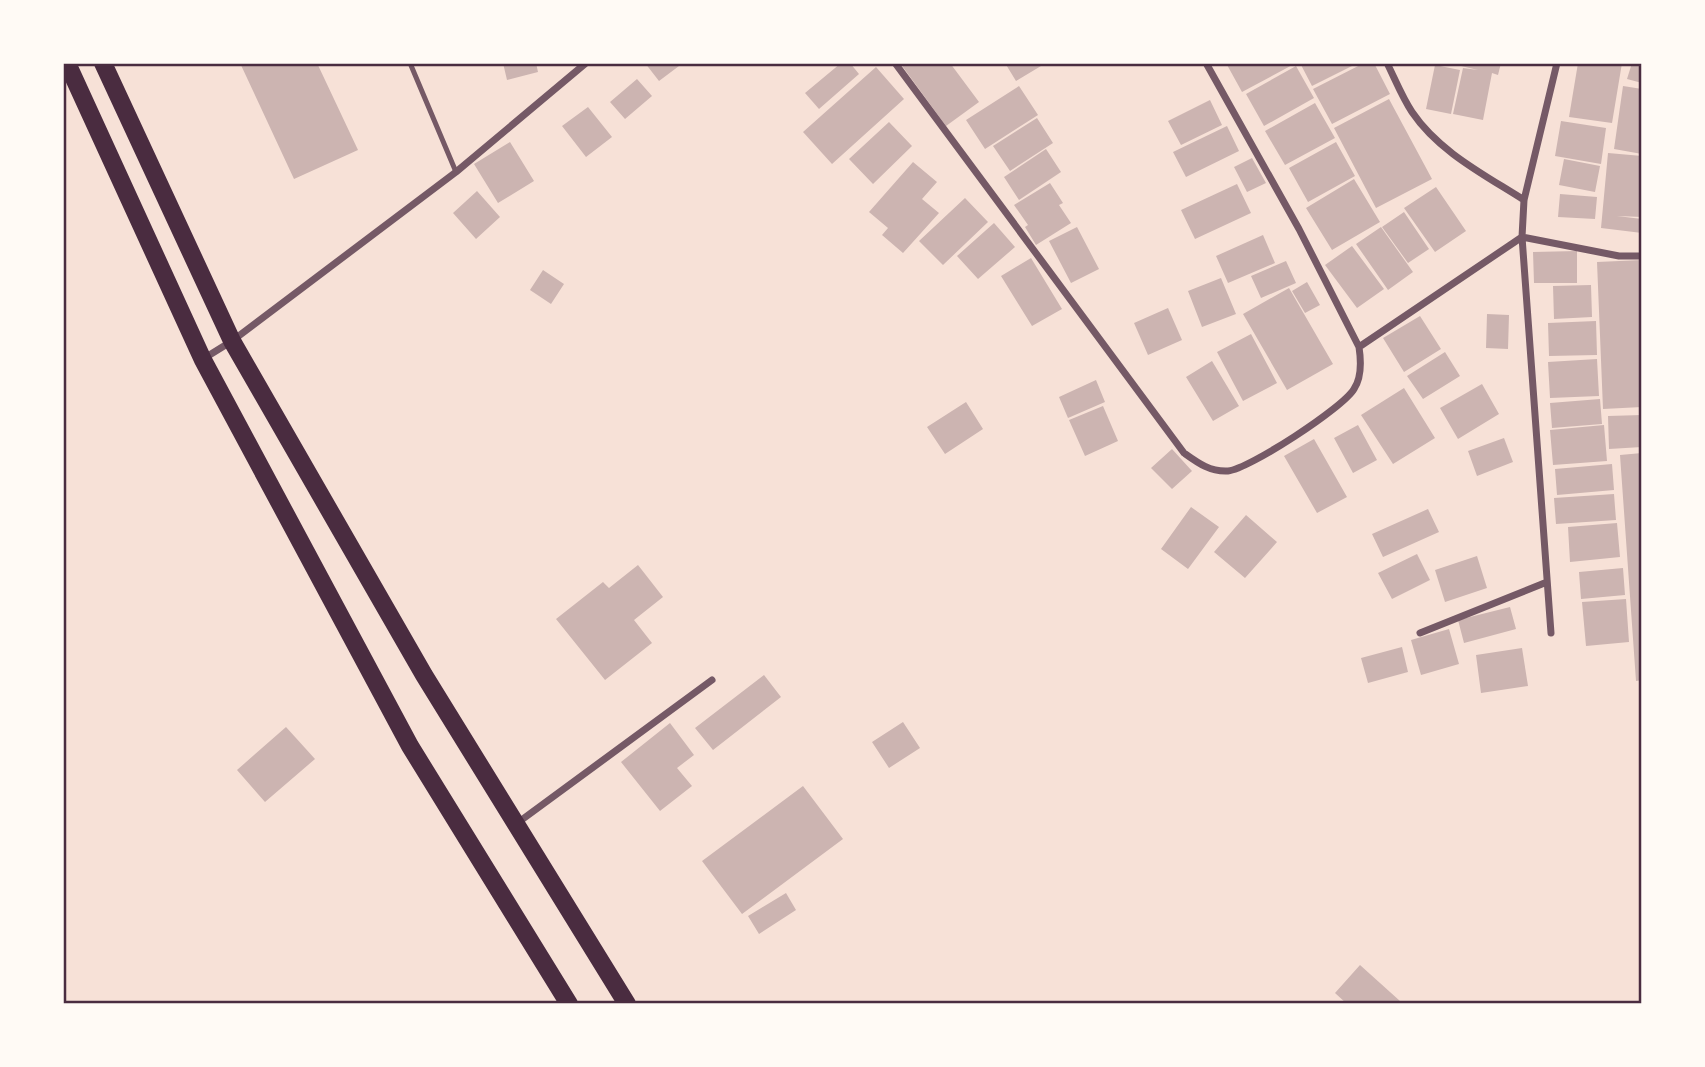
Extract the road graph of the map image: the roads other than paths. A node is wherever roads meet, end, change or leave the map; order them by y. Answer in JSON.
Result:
{"nodes":[{"id":1,"x":67,"y":63,"type":"edge"},
{"id":2,"x":103,"y":63,"type":"edge"},
{"id":3,"x":410,"y":63,"type":"edge"},
{"id":4,"x":586,"y":63,"type":"edge"},
{"id":5,"x":895,"y":63,"type":"edge"},
{"id":6,"x":1206,"y":63,"type":"edge"},
{"id":7,"x":1387,"y":63,"type":"edge"},
{"id":8,"x":1557,"y":63,"type":"edge"},
{"id":9,"x":456,"y":172,"type":"junction"},
{"id":10,"x":1524,"y":200,"type":"junction"},
{"id":11,"x":1521,"y":237,"type":"junction"},
{"id":12,"x":1642,"y":256,"type":"edge"},
{"id":13,"x":232,"y":341,"type":"junction"},
{"id":14,"x":1359,"y":347,"type":"junction"},
{"id":15,"x":203,"y":360,"type":"junction"},
{"id":16,"x":1547,"y":582,"type":"junction"},
{"id":17,"x":1420,"y":633,"type":"dead end"},
{"id":18,"x":1551,"y":633,"type":"dead end"},
{"id":19,"x":712,"y":680,"type":"dead end"},
{"id":20,"x":516,"y":824,"type":"junction"},
{"id":21,"x":569,"y":1004,"type":"edge"},
{"id":22,"x":627,"y":1004,"type":"edge"}],
"edges":[{"from":1,"to":15,"type":"main road"},
{"from":2,"to":13,"type":"main road"},
{"from":3,"to":9,"type":"lane"},
{"from":4,"to":9,"type":"street"},
{"from":5,"to":14,"type":"street"},
{"from":6,"to":14,"type":"street"},
{"from":7,"to":10,"type":"street"},
{"from":8,"to":10,"type":"street"},
{"from":9,"to":13,"type":"street"},
{"from":10,"to":11,"type":"street"},
{"from":11,"to":12,"type":"street"},
{"from":11,"to":14,"type":"street"},
{"from":11,"to":16,"type":"street"},
{"from":13,"to":15,"type":"street"},
{"from":13,"to":20,"type":"main road"},
{"from":15,"to":21,"type":"main road"},
{"from":16,"to":17,"type":"street"},
{"from":16,"to":18,"type":"street"},
{"from":19,"to":20,"type":"street"},
{"from":20,"to":22,"type":"main road"}]}
